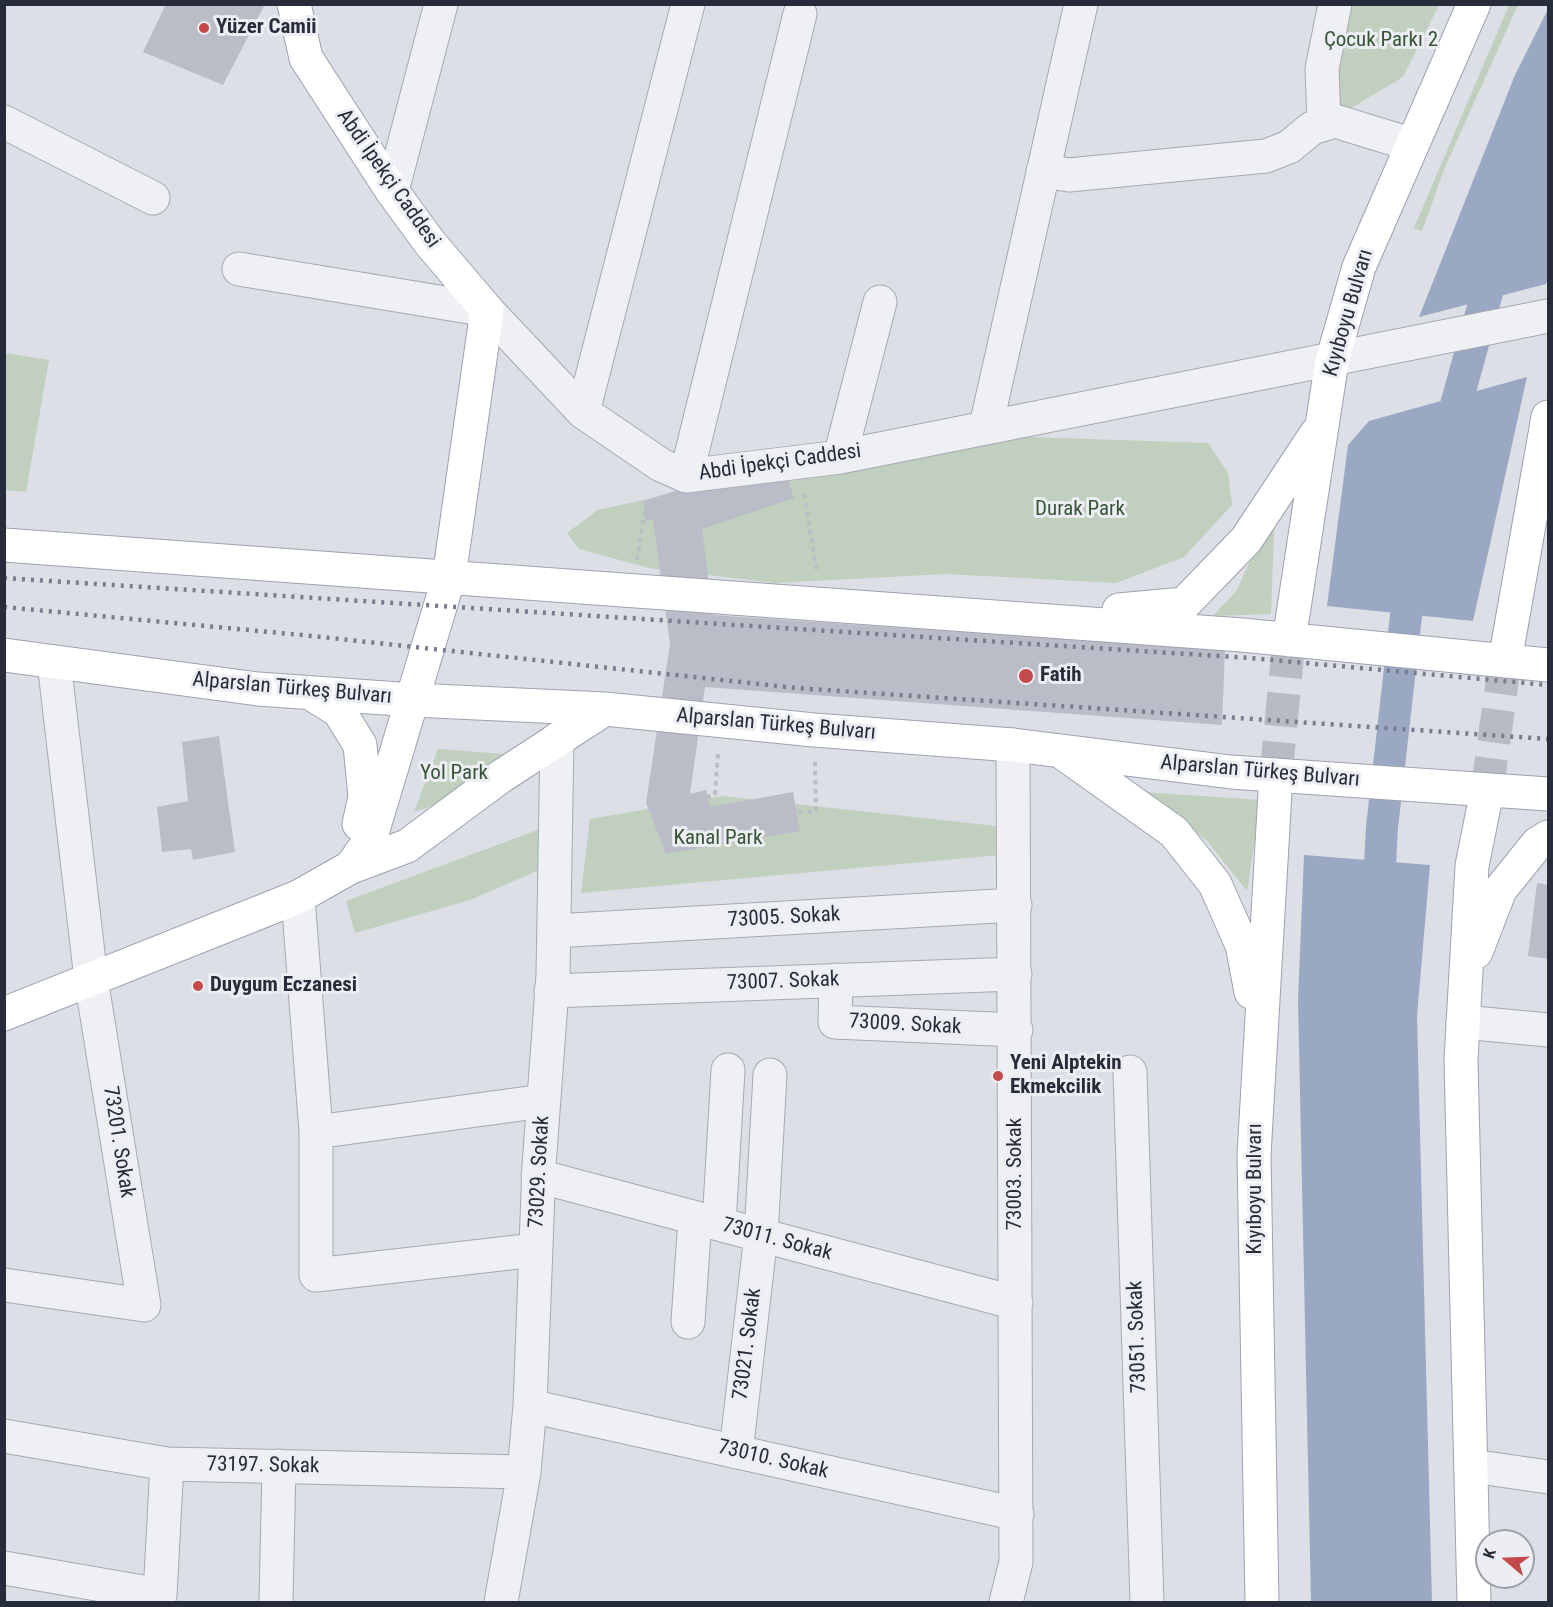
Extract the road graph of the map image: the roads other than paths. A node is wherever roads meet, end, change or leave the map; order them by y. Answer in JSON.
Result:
{"nodes":[{"id":1,"x":294,"y":4,"type":"edge"},
{"id":2,"x":441,"y":4,"type":"edge"},
{"id":3,"x":688,"y":4,"type":"edge"},
{"id":4,"x":1081,"y":4,"type":"edge"},
{"id":5,"x":1335,"y":4,"type":"edge"},
{"id":6,"x":1474,"y":4,"type":"edge"},
{"id":7,"x":800,"y":14,"type":"dead end"},
{"id":8,"x":4,"y":122,"type":"edge"},
{"id":9,"x":1324,"y":122,"type":"junction"},
{"id":10,"x":1410,"y":144,"type":"junction"},
{"id":11,"x":1043,"y":171,"type":"junction"},
{"id":12,"x":392,"y":191,"type":"junction"},
{"id":13,"x":153,"y":198,"type":"dead end"},
{"id":14,"x":239,"y":270,"type":"dead end"},
{"id":15,"x":880,"y":302,"type":"dead end"},
{"id":16,"x":487,"y":310,"type":"junction"},
{"id":17,"x":1548,"y":316,"type":"edge"},
{"id":18,"x":1323,"y":362,"type":"junction"},
{"id":19,"x":584,"y":412,"type":"junction"},
{"id":20,"x":1548,"y":417,"type":"edge"},
{"id":21,"x":1322,"y":425,"type":"junction"},
{"id":22,"x":986,"y":426,"type":"junction"},
{"id":23,"x":840,"y":457,"type":"junction"},
{"id":24,"x":686,"y":476,"type":"junction"},
{"id":25,"x":4,"y":545,"type":"edge"},
{"id":26,"x":448,"y":578,"type":"junction"},
{"id":27,"x":1023,"y":619,"type":"junction"},
{"id":28,"x":1289,"y":640,"type":"junction"},
{"id":29,"x":4,"y":655,"type":"edge"},
{"id":30,"x":1505,"y":661,"type":"junction"},
{"id":31,"x":54,"y":662,"type":"junction"},
{"id":32,"x":1548,"y":665,"type":"edge"},
{"id":33,"x":310,"y":693,"type":"junction"},
{"id":34,"x":413,"y":700,"type":"junction"},
{"id":35,"x":605,"y":709,"type":"junction"},
{"id":36,"x":557,"y":739,"type":"junction"},
{"id":37,"x":1013,"y":745,"type":"junction"},
{"id":38,"x":1059,"y":750,"type":"junction"},
{"id":39,"x":1276,"y":775,"type":"junction"},
{"id":40,"x":1487,"y":791,"type":"junction"},
{"id":41,"x":1548,"y":794,"type":"edge"},
{"id":42,"x":1548,"y":837,"type":"edge"},
{"id":43,"x":351,"y":867,"type":"junction"},
{"id":44,"x":298,"y":897,"type":"junction"},
{"id":45,"x":1015,"y":905,"type":"junction"},
{"id":46,"x":554,"y":932,"type":"junction"},
{"id":47,"x":1016,"y":974,"type":"junction"},
{"id":48,"x":91,"y":979,"type":"junction"},
{"id":49,"x":1466,"y":979,"type":"junction"},
{"id":50,"x":836,"y":980,"type":"junction"},
{"id":51,"x":551,"y":991,"type":"junction"},
{"id":52,"x":4,"y":1014,"type":"edge"},
{"id":53,"x":1463,"y":1022,"type":"junction"},
{"id":54,"x":1016,"y":1030,"type":"junction"},
{"id":55,"x":1548,"y":1030,"type":"edge"},
{"id":56,"x":1260,"y":1035,"type":"junction"},
{"id":57,"x":728,"y":1070,"type":"dead end"},
{"id":58,"x":1130,"y":1072,"type":"dead end"},
{"id":59,"x":770,"y":1075,"type":"dead end"},
{"id":60,"x":543,"y":1101,"type":"junction"},
{"id":61,"x":316,"y":1132,"type":"junction"},
{"id":62,"x":538,"y":1176,"type":"junction"},
{"id":63,"x":707,"y":1221,"type":"junction"},
{"id":64,"x":761,"y":1235,"type":"junction"},
{"id":65,"x":536,"y":1250,"type":"junction"},
{"id":66,"x":4,"y":1285,"type":"edge"},
{"id":67,"x":1016,"y":1303,"type":"junction"},
{"id":68,"x":688,"y":1322,"type":"dead end"},
{"id":69,"x":530,"y":1406,"type":"junction"},
{"id":70,"x":4,"y":1436,"type":"edge"},
{"id":71,"x":736,"y":1452,"type":"junction"},
{"id":72,"x":167,"y":1464,"type":"junction"},
{"id":73,"x":279,"y":1466,"type":"junction"},
{"id":74,"x":1472,"y":1466,"type":"junction"},
{"id":75,"x":524,"y":1472,"type":"junction"},
{"id":76,"x":1548,"y":1478,"type":"edge"},
{"id":77,"x":1017,"y":1514,"type":"junction"},
{"id":78,"x":4,"y":1568,"type":"edge"},
{"id":79,"x":276,"y":1602,"type":"edge"},
{"id":80,"x":501,"y":1602,"type":"edge"},
{"id":81,"x":1006,"y":1602,"type":"edge"},
{"id":82,"x":1147,"y":1602,"type":"edge"},
{"id":83,"x":1262,"y":1602,"type":"edge"},
{"id":84,"x":1474,"y":1602,"type":"edge"}],
"edges":[{"from":1,"to":12,"type":"main road","name":"Abdi İpekçi Caddesi"},
{"from":2,"to":12,"type":"street"},
{"from":3,"to":19,"type":"street"},
{"from":4,"to":11,"type":"street"},
{"from":5,"to":9,"type":"street"},
{"from":6,"to":10,"type":"main road","name":"Kıyıboyu Bulvarı"},
{"from":7,"to":24,"type":"street"},
{"from":8,"to":13,"type":"street"},
{"from":9,"to":10,"type":"street"},
{"from":9,"to":11,"type":"street"},
{"from":10,"to":18,"type":"main road","name":"Kıyıboyu Bulvarı"},
{"from":11,"to":22,"type":"street"},
{"from":12,"to":16,"type":"main road","name":"Abdi İpekçi Caddesi"},
{"from":14,"to":16,"type":"street"},
{"from":15,"to":23,"type":"street"},
{"from":16,"to":19,"type":"street","name":"Abdi İpekçi Caddesi"},
{"from":16,"to":26,"type":"main road"},
{"from":17,"to":18,"type":"street","name":"Abdi İpekçi Caddesi"},
{"from":18,"to":21,"type":"main road","name":"Kıyıboyu Bulvarı"},
{"from":18,"to":22,"type":"street","name":"Abdi İpekçi Caddesi"},
{"from":19,"to":24,"type":"street","name":"Abdi İpekçi Caddesi"},
{"from":20,"to":30,"type":"main road"},
{"from":21,"to":27,"type":"main road"},
{"from":21,"to":28,"type":"main road","name":"Kıyıboyu Bulvarı"},
{"from":22,"to":23,"type":"street","name":"Abdi İpekçi Caddesi"},
{"from":23,"to":24,"type":"street","name":"Abdi İpekçi Caddesi"},
{"from":25,"to":26,"type":"main road"},
{"from":26,"to":27,"type":"main road"},
{"from":26,"to":34,"type":"main road"},
{"from":27,"to":28,"type":"main road"},
{"from":28,"to":30,"type":"main road"},
{"from":29,"to":31,"type":"main road","name":"Alparslan Türkeş Bulvarı"},
{"from":30,"to":32,"type":"main road"},
{"from":31,"to":33,"type":"main road","name":"Alparslan Türkeş Bulvarı"},
{"from":31,"to":48,"type":"street","name":"73201. Sokak"},
{"from":33,"to":34,"type":"main road","name":"Alparslan Türkeş Bulvarı"},
{"from":33,"to":43,"type":"main road"},
{"from":34,"to":35,"type":"main road","name":"Alparslan Türkeş Bulvarı"},
{"from":34,"to":43,"type":"main road"},
{"from":35,"to":36,"type":"main road"},
{"from":35,"to":37,"type":"main road","name":"Alparslan Türkeş Bulvarı"},
{"from":36,"to":43,"type":"main road"},
{"from":36,"to":46,"type":"street","name":"73029. Sokak"},
{"from":37,"to":38,"type":"main road","name":"Alparslan Türkeş Bulvarı"},
{"from":37,"to":45,"type":"street","name":"73003. Sokak"},
{"from":38,"to":39,"type":"main road","name":"Alparslan Türkeş Bulvarı"},
{"from":38,"to":56,"type":"main road"},
{"from":39,"to":40,"type":"main road","name":"Alparslan Türkeş Bulvarı"},
{"from":39,"to":56,"type":"main road","name":"Kıyıboyu Bulvarı"},
{"from":40,"to":41,"type":"main road","name":"Alparslan Türkeş Bulvarı"},
{"from":40,"to":49,"type":"main road"},
{"from":42,"to":49,"type":"main road"},
{"from":43,"to":44,"type":"main road"},
{"from":44,"to":48,"type":"main road"},
{"from":44,"to":61,"type":"street"},
{"from":45,"to":46,"type":"street","name":"73005. Sokak"},
{"from":45,"to":47,"type":"street","name":"73003. Sokak"},
{"from":46,"to":51,"type":"street","name":"73029. Sokak"},
{"from":47,"to":50,"type":"street","name":"73007. Sokak"},
{"from":47,"to":54,"type":"street","name":"73003. Sokak"},
{"from":48,"to":52,"type":"main road"},
{"from":48,"to":66,"type":"street","name":"73201. Sokak"},
{"from":49,"to":53,"type":"main road"},
{"from":50,"to":51,"type":"street","name":"73007. Sokak"},
{"from":50,"to":54,"type":"street","name":"73009. Sokak"},
{"from":51,"to":60,"type":"street","name":"73029. Sokak"},
{"from":53,"to":55,"type":"street"},
{"from":53,"to":74,"type":"main road"},
{"from":54,"to":67,"type":"street","name":"73003. Sokak"},
{"from":56,"to":83,"type":"main road","name":"Kıyıboyu Bulvarı"},
{"from":57,"to":63,"type":"street"},
{"from":58,"to":82,"type":"street","name":"73051. Sokak"},
{"from":59,"to":64,"type":"street","name":"73021. Sokak"},
{"from":60,"to":61,"type":"street"},
{"from":60,"to":62,"type":"street","name":"73029. Sokak"},
{"from":61,"to":65,"type":"street"},
{"from":62,"to":63,"type":"street","name":"73011. Sokak"},
{"from":62,"to":65,"type":"street","name":"73029. Sokak"},
{"from":63,"to":64,"type":"street","name":"73011. Sokak"},
{"from":63,"to":68,"type":"street"},
{"from":64,"to":67,"type":"street","name":"73011. Sokak"},
{"from":64,"to":71,"type":"street","name":"73021. Sokak"},
{"from":65,"to":69,"type":"street","name":"73029. Sokak"},
{"from":67,"to":77,"type":"street","name":"73003. Sokak"},
{"from":69,"to":71,"type":"street","name":"73010. Sokak"},
{"from":69,"to":75,"type":"street","name":"73029. Sokak"},
{"from":70,"to":72,"type":"street","name":"73197. Sokak"},
{"from":71,"to":77,"type":"street","name":"73010. Sokak"},
{"from":72,"to":73,"type":"street","name":"73197. Sokak"},
{"from":72,"to":78,"type":"street"},
{"from":73,"to":75,"type":"street","name":"73197. Sokak"},
{"from":73,"to":79,"type":"street"},
{"from":74,"to":76,"type":"street"},
{"from":74,"to":84,"type":"main road"},
{"from":75,"to":80,"type":"street","name":"73029. Sokak"},
{"from":77,"to":81,"type":"street","name":"73003. Sokak"}]}
